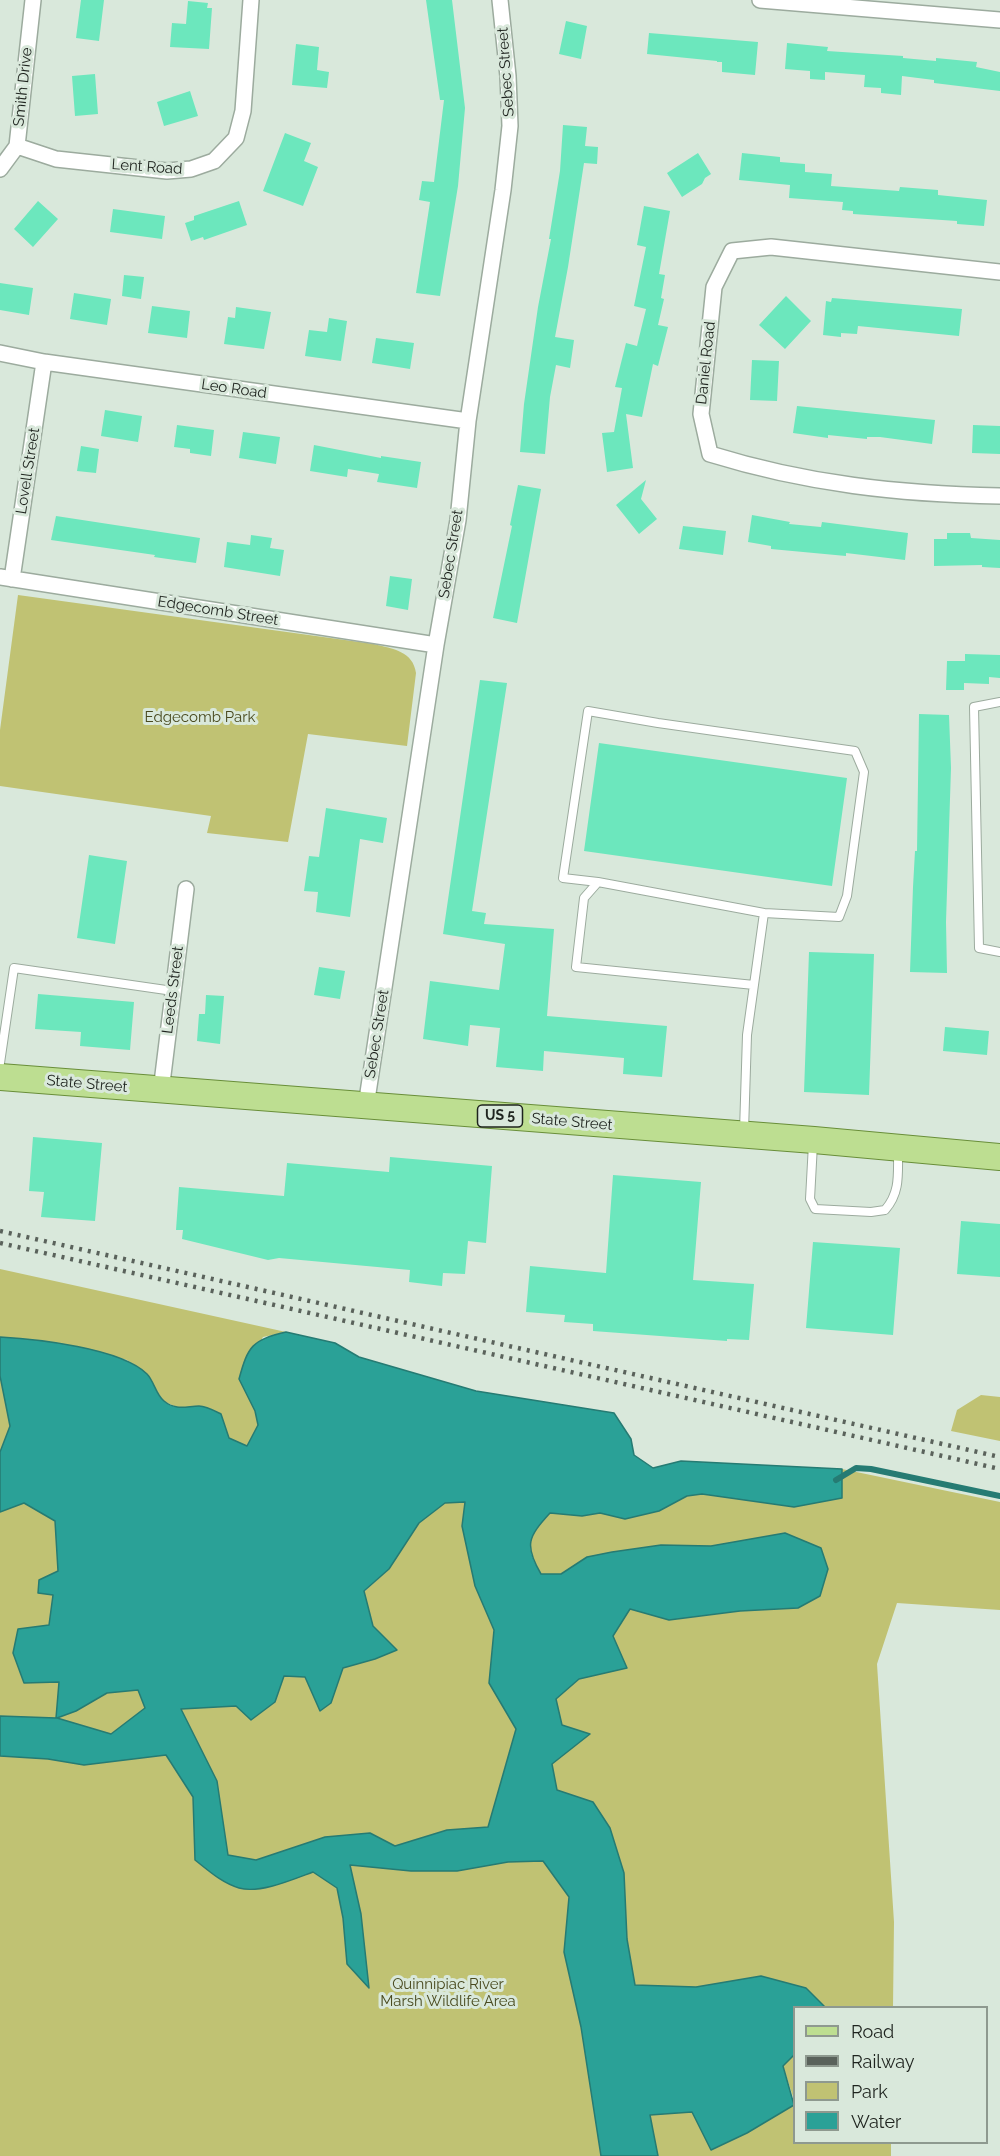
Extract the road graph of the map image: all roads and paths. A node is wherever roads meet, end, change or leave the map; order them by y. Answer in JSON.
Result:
{"nodes":[{"id":1,"x":33,"y":0,"type":"edge"},
{"id":2,"x":251,"y":0,"type":"edge"},
{"id":3,"x":500,"y":0,"type":"edge"},
{"id":4,"x":760,"y":0,"type":"edge"},
{"id":5,"x":1000,"y":20,"type":"edge"},
{"id":6,"x":17,"y":146,"type":"junction"},
{"id":7,"x":0,"y":169,"type":"edge"},
{"id":8,"x":1000,"y":272,"type":"edge"},
{"id":9,"x":0,"y":353,"type":"edge"},
{"id":10,"x":45,"y":362,"type":"junction"},
{"id":11,"x":468,"y":421,"type":"junction"},
{"id":12,"x":1000,"y":496,"type":"edge"},
{"id":13,"x":6,"y":578,"type":"edge"},
{"id":14,"x":436,"y":645,"type":"junction"},
{"id":15,"x":1000,"y":702,"type":"edge"},
{"id":16,"x":598,"y":882,"type":"junction"},
{"id":17,"x":186,"y":889,"type":"dead end"},
{"id":18,"x":764,"y":913,"type":"junction"},
{"id":19,"x":1000,"y":952,"type":"edge"},
{"id":20,"x":754,"y":985,"type":"junction"},
{"id":21,"x":174,"y":991,"type":"junction"},
{"id":22,"x":0,"y":1063,"type":"edge"},
{"id":23,"x":0,"y":1077,"type":"edge"},
{"id":24,"x":161,"y":1090,"type":"junction"},
{"id":25,"x":366,"y":1106,"type":"junction"},
{"id":26,"x":743,"y":1136,"type":"junction"},
{"id":27,"x":814,"y":1140,"type":"junction"},
{"id":28,"x":898,"y":1149,"type":"junction"},
{"id":29,"x":1000,"y":1157,"type":"edge"}],
"edges":[{"from":1,"to":6,"type":"street","name":"Smith Drive"},
{"from":2,"to":6,"type":"street","name":"Lent Road"},
{"from":3,"to":11,"type":"street","name":"Sebec Street"},
{"from":4,"to":5,"type":"street"},
{"from":6,"to":7,"type":"street","name":"Smith Drive"},
{"from":8,"to":12,"type":"street","name":"Daniel Road"},
{"from":9,"to":10,"type":"street","name":"Leo Road"},
{"from":10,"to":11,"type":"street","name":"Leo Road"},
{"from":10,"to":13,"type":"street","name":"Lovell Street"},
{"from":11,"to":14,"type":"street","name":"Sebec Street"},
{"from":13,"to":14,"type":"street","name":"Edgecomb Street"},
{"from":14,"to":25,"type":"street","name":"Sebec Street"},
{"from":15,"to":19,"type":"lane"},
{"from":16,"to":18,"type":"lane"},
{"from":16,"to":18,"type":"lane"},
{"from":16,"to":20,"type":"lane"},
{"from":17,"to":21,"type":"street","name":"Leeds Street"},
{"from":18,"to":20,"type":"lane"},
{"from":20,"to":26,"type":"lane"},
{"from":21,"to":22,"type":"lane"},
{"from":21,"to":24,"type":"street","name":"Leeds Street"},
{"from":23,"to":24,"type":"main road","name":"State Street","number":"US 5"},
{"from":24,"to":25,"type":"main road","name":"State Street","number":"US 5"},
{"from":25,"to":26,"type":"main road","name":"State Street","number":"US 5"},
{"from":26,"to":27,"type":"main road","name":"State Street","number":"US 5"},
{"from":27,"to":28,"type":"main road","name":"State Street","number":"US 5"},
{"from":27,"to":28,"type":"lane"},
{"from":28,"to":29,"type":"main road","name":"State Street","number":"US 5"}]}
